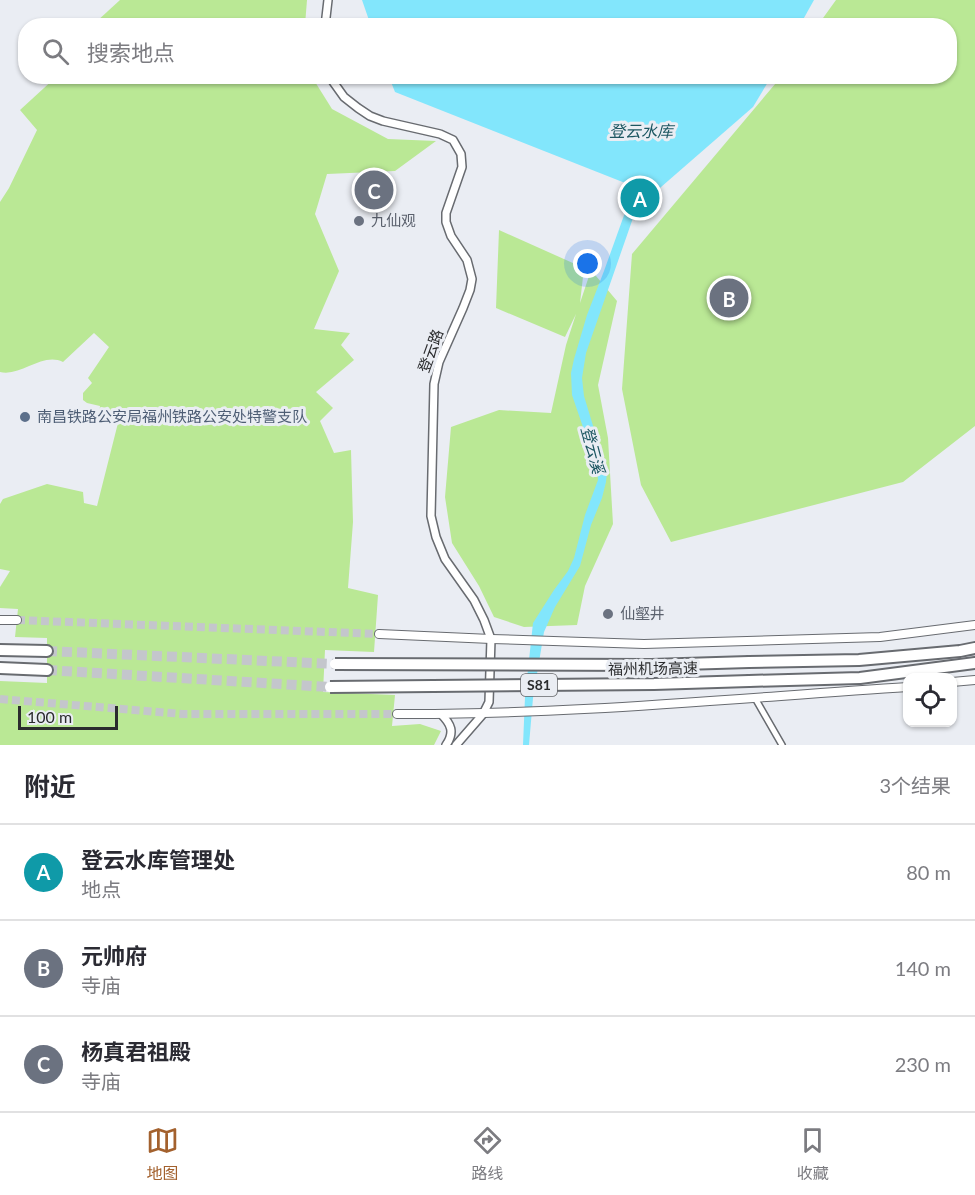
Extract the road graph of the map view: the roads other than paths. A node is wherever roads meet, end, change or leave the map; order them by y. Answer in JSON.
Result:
{"nodes":[{"id":1,"x":328,"y":0,"type":"edge"},
{"id":2,"x":325,"y":18,"type":"edge"},
{"id":3,"x":334,"y":84,"type":"edge"},
{"id":4,"x":0,"y":620,"type":"edge"},
{"id":5,"x":17,"y":620,"type":"tunnel mouth"},
{"id":6,"x":975,"y":625,"type":"edge"},
{"id":7,"x":379,"y":634,"type":"tunnel mouth"},
{"id":8,"x":491,"y":639,"type":"junction"},
{"id":9,"x":975,"y":648,"type":"edge"},
{"id":10,"x":0,"y":650,"type":"edge"},
{"id":11,"x":47,"y":651,"type":"tunnel mouth"},
{"id":12,"x":975,"y":663,"type":"edge"},
{"id":13,"x":335,"y":664,"type":"tunnel mouth"},
{"id":14,"x":0,"y":668,"type":"edge"},
{"id":15,"x":46,"y":670,"type":"tunnel mouth"},
{"id":16,"x":975,"y":680,"type":"edge"},
{"id":17,"x":957,"y":682,"type":"edge"},
{"id":18,"x":330,"y":687,"type":"tunnel mouth"},
{"id":19,"x":903,"y":687,"type":"edge"},
{"id":20,"x":756,"y":698,"type":"junction"},
{"id":21,"x":397,"y":714,"type":"tunnel mouth"},
{"id":22,"x":441,"y":714,"type":"junction"},
{"id":23,"x":483,"y":714,"type":"junction"},
{"id":24,"x":446,"y":745,"type":"edge"},
{"id":25,"x":451,"y":745,"type":"edge"},
{"id":26,"x":456,"y":745,"type":"edge"},
{"id":27,"x":782,"y":745,"type":"edge"}],
"edges":[{"from":1,"to":2,"type":"street"},
{"from":3,"to":8,"type":"street","name":"登云路"},
{"from":4,"to":5,"type":"main road"},
{"from":6,"to":8,"type":"main road"},
{"from":7,"to":8,"type":"main road"},
{"from":8,"to":23,"type":"street","name":"登云路"},
{"from":9,"to":13,"type":"highway","name":"福州机场高速","number":"S81","bridge":true},
{"from":10,"to":11,"type":"highway"},
{"from":12,"to":18,"type":"highway","name":"福州机场高速","number":"S81","bridge":true},
{"from":14,"to":15,"type":"highway"},
{"from":16,"to":17,"type":"main road"},
{"from":19,"to":20,"type":"main road"},
{"from":20,"to":23,"type":"main road"},
{"from":20,"to":27,"type":"street"},
{"from":21,"to":22,"type":"main road"},
{"from":22,"to":23,"type":"main road"},
{"from":22,"to":24,"type":"street"},
{"from":23,"to":25,"type":"street"},
{"from":23,"to":26,"type":"street","name":"登云路"}]}
